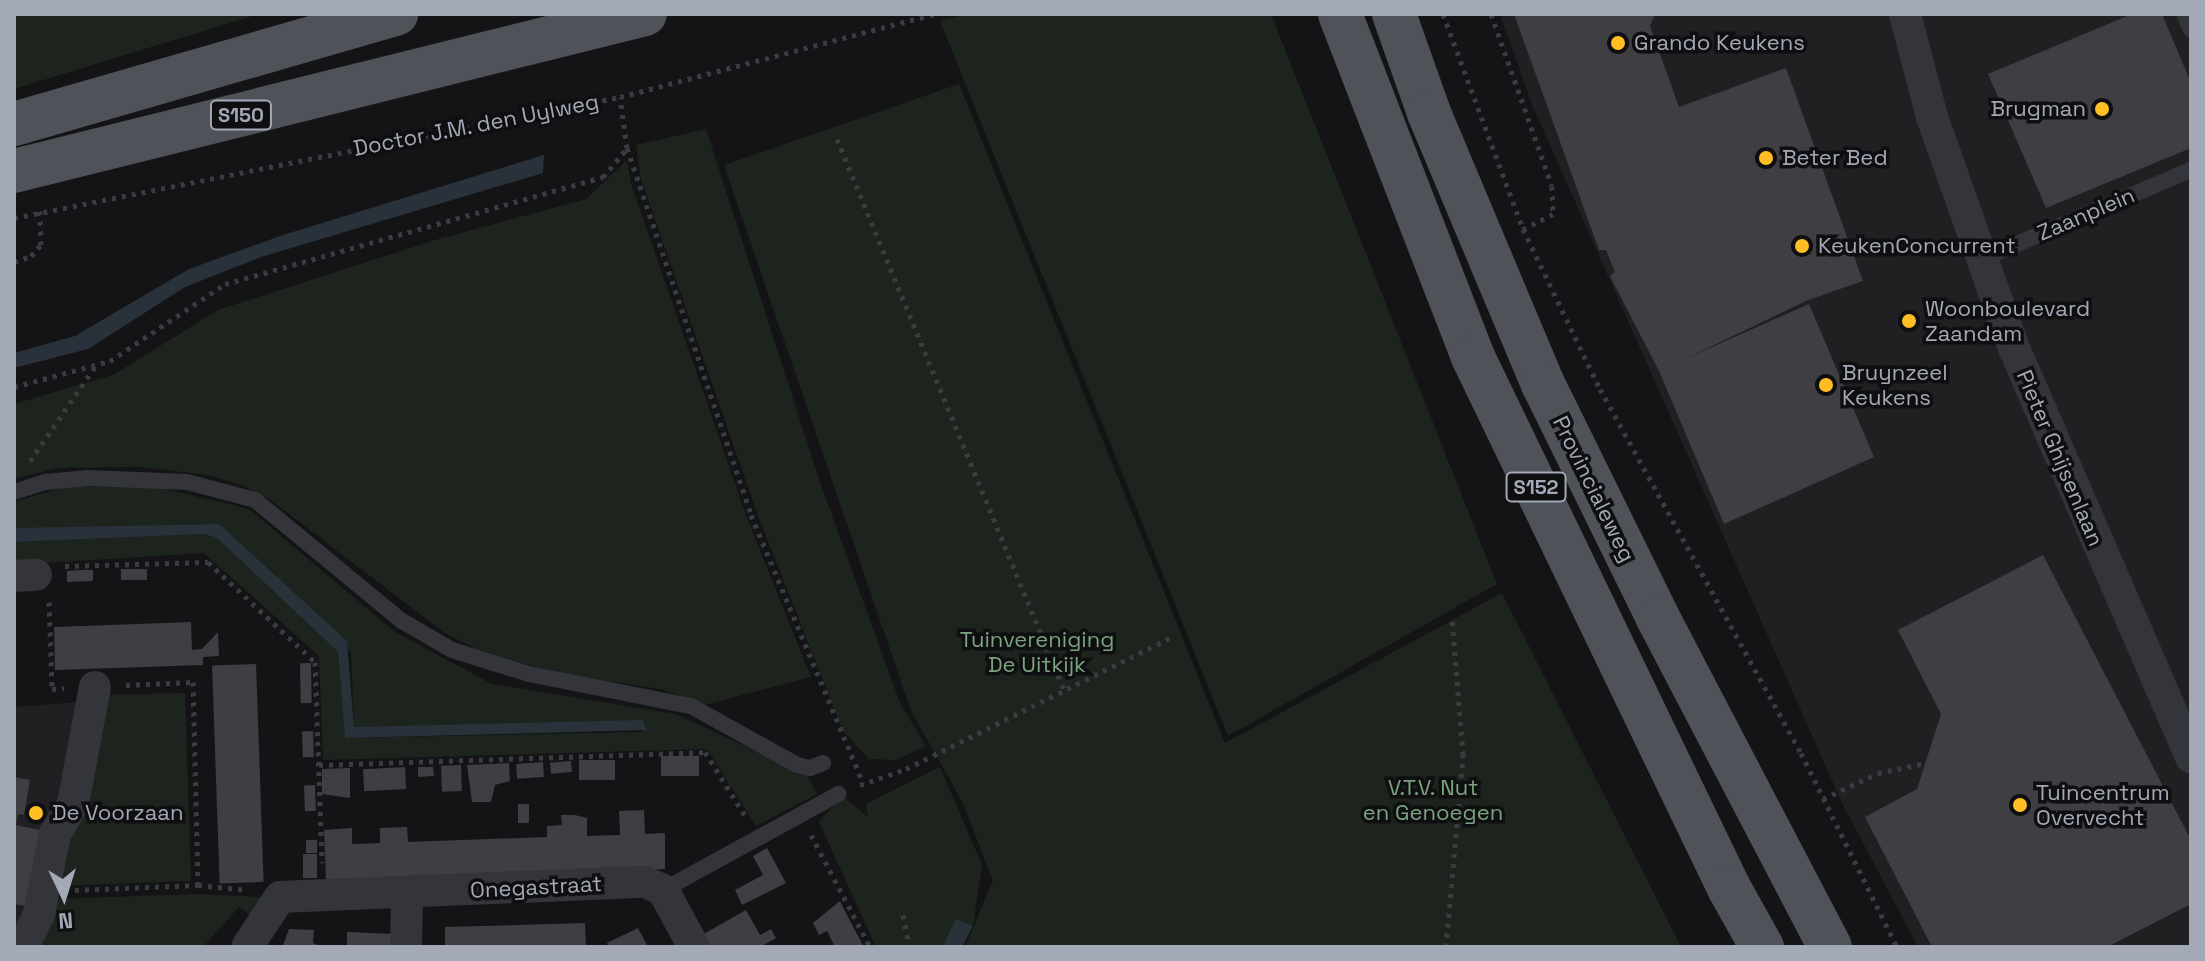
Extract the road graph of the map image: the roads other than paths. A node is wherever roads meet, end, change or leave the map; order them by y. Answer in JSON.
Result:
{"nodes":[{"id":1,"x":396,"y":14,"type":"edge"},
{"id":2,"x":645,"y":14,"type":"edge"},
{"id":3,"x":1340,"y":14,"type":"edge"},
{"id":4,"x":1394,"y":14,"type":"edge"},
{"id":5,"x":1905,"y":14,"type":"edge"},
{"id":6,"x":2184,"y":14,"type":"edge"},
{"id":7,"x":2191,"y":30,"type":"edge"},
{"id":8,"x":14,"y":124,"type":"edge"},
{"id":9,"x":2191,"y":170,"type":"edge"},
{"id":10,"x":14,"y":171,"type":"edge"},
{"id":11,"x":1982,"y":259,"type":"junction"},
{"id":12,"x":14,"y":492,"type":"edge"},
{"id":13,"x":95,"y":687,"type":"road end"},
{"id":14,"x":2191,"y":757,"type":"edge"},
{"id":15,"x":823,"y":763,"type":"dead end"},
{"id":16,"x":838,"y":794,"type":"dead end"},
{"id":17,"x":663,"y":890,"type":"junction"},
{"id":18,"x":407,"y":894,"type":"junction"},
{"id":19,"x":23,"y":947,"type":"edge"},
{"id":20,"x":247,"y":947,"type":"edge"},
{"id":21,"x":406,"y":947,"type":"edge"},
{"id":22,"x":694,"y":947,"type":"edge"},
{"id":23,"x":1762,"y":947,"type":"edge"},
{"id":24,"x":1830,"y":947,"type":"edge"}],
"edges":[{"from":1,"to":8,"type":"main road","number":"S150"},
{"from":2,"to":10,"type":"main road","number":"S150"},
{"from":3,"to":23,"type":"main road","number":"S152"},
{"from":4,"to":24,"type":"main road","name":"Provincialeweg","number":"S152"},
{"from":5,"to":11,"type":"street","name":"Pieter Ghijsenlaan"},
{"from":6,"to":7,"type":"lane"},
{"from":9,"to":11,"type":"lane","name":"Zaanplein"},
{"from":11,"to":14,"type":"street","name":"Pieter Ghijsenlaan"},
{"from":12,"to":15,"type":"lane"},
{"from":13,"to":19,"type":"street"},
{"from":16,"to":17,"type":"lane"},
{"from":17,"to":18,"type":"street","name":"Onegastraat"},
{"from":17,"to":22,"type":"street"},
{"from":18,"to":20,"type":"street","name":"Onegastraat"},
{"from":18,"to":21,"type":"street"}]}
